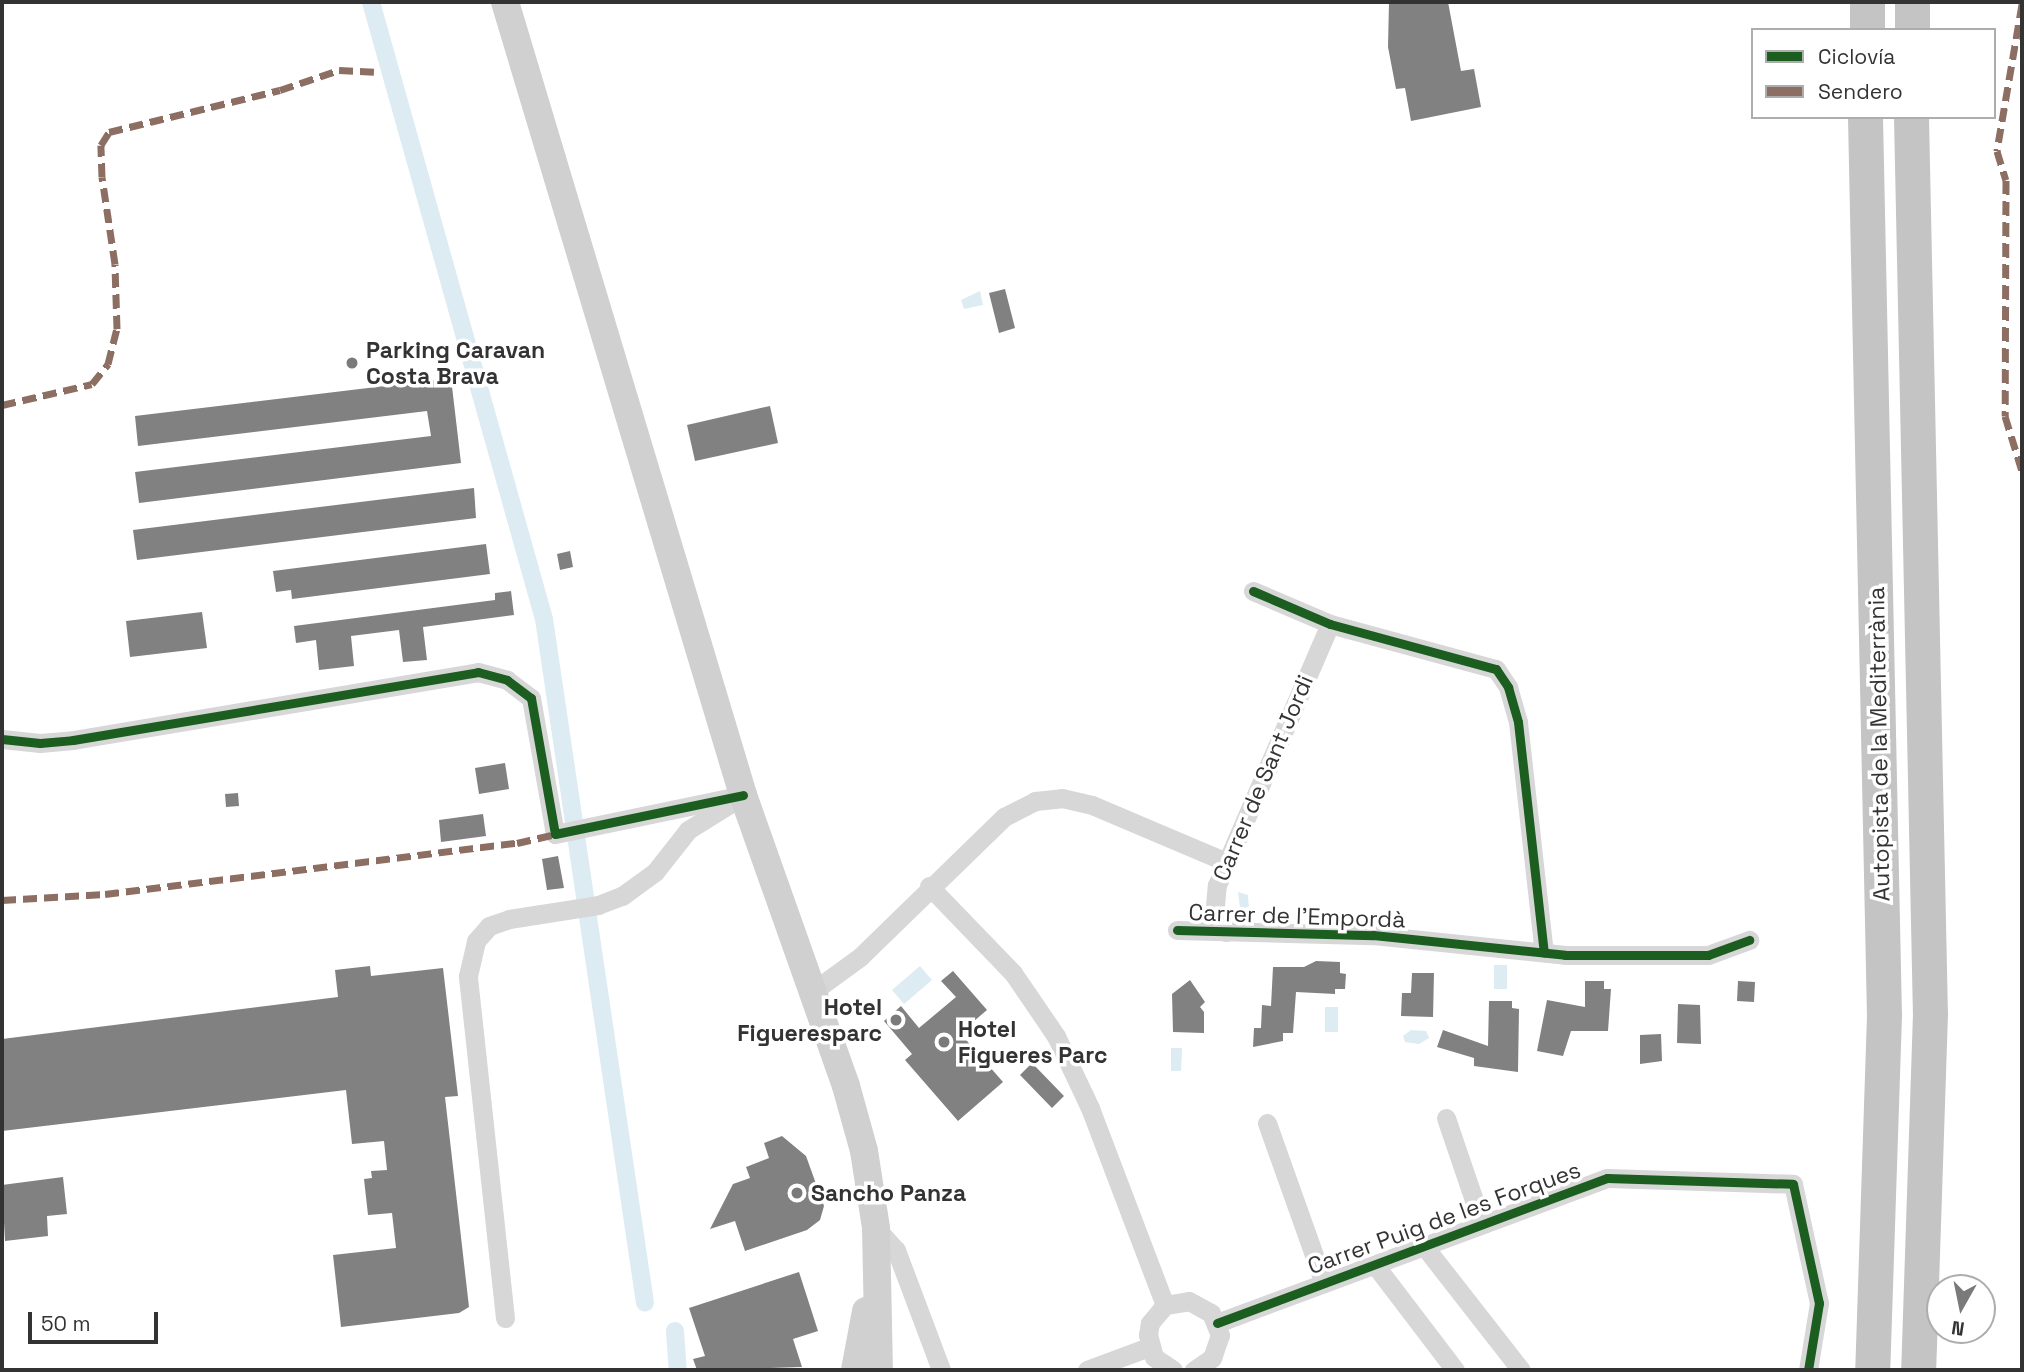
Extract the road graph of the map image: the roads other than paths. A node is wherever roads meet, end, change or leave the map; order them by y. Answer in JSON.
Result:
{"nodes":[{"id":1,"x":505,"y":2,"type":"edge"},
{"id":2,"x":1867,"y":2,"type":"edge"},
{"id":3,"x":1912,"y":2,"type":"edge"},
{"id":4,"x":1867,"y":28,"type":"edge"},
{"id":5,"x":1912,"y":28,"type":"edge"},
{"id":6,"x":1866,"y":119,"type":"edge"},
{"id":7,"x":1911,"y":119,"type":"edge"},
{"id":8,"x":1253,"y":591,"type":"dead end"},
{"id":9,"x":1330,"y":624,"type":"junction"},
{"id":10,"x":2,"y":739,"type":"edge"},
{"id":11,"x":743,"y":795,"type":"junction"},
{"id":12,"x":1226,"y":862,"type":"junction"},
{"id":13,"x":929,"y":886,"type":"junction"},
{"id":14,"x":1177,"y":930,"type":"dead end"},
{"id":15,"x":1226,"y":932,"type":"junction"},
{"id":16,"x":1749,"y":940,"type":"dead end"},
{"id":17,"x":1544,"y":953,"type":"junction"},
{"id":18,"x":812,"y":992,"type":"junction"},
{"id":19,"x":1446,"y":1118,"type":"dead end"},
{"id":20,"x":1267,"y":1123,"type":"dead end"},
{"id":21,"x":1482,"y":1224,"type":"junction"},
{"id":22,"x":876,"y":1228,"type":"junction"},
{"id":23,"x":1424,"y":1246,"type":"junction"},
{"id":24,"x":876,"y":1256,"type":"junction"},
{"id":25,"x":1374,"y":1265,"type":"junction"},
{"id":26,"x":1324,"y":1283,"type":"junction"},
{"id":27,"x":1165,"y":1305,"type":"junction"},
{"id":28,"x":505,"y":1318,"type":"dead end"},
{"id":29,"x":1217,"y":1323,"type":"junction"},
{"id":30,"x":1149,"y":1347,"type":"junction"},
{"id":31,"x":855,"y":1370,"type":"edge"},
{"id":32,"x":879,"y":1370,"type":"edge"},
{"id":33,"x":941,"y":1370,"type":"edge"},
{"id":34,"x":1087,"y":1370,"type":"edge"},
{"id":35,"x":1173,"y":1370,"type":"edge"},
{"id":36,"x":1194,"y":1370,"type":"edge"},
{"id":37,"x":1455,"y":1370,"type":"edge"},
{"id":38,"x":1521,"y":1370,"type":"edge"},
{"id":39,"x":1808,"y":1370,"type":"edge"},
{"id":40,"x":1872,"y":1370,"type":"edge"},
{"id":41,"x":1918,"y":1370,"type":"edge"}],
"edges":[{"from":1,"to":11,"type":"main road"},
{"from":2,"to":4,"type":"highway"},
{"from":3,"to":5,"type":"highway"},
{"from":6,"to":40,"type":"highway","name":"Autopista de la Mediterrània"},
{"from":7,"to":41,"type":"highway","name":"Autopista de la Mediterrània"},
{"from":8,"to":9,"type":"street"},
{"from":9,"to":12,"type":"street","name":"Carrer de Sant Jordi"},
{"from":9,"to":17,"type":"street"},
{"from":10,"to":11,"type":"street"},
{"from":11,"to":18,"type":"main road"},
{"from":11,"to":28,"type":"street"},
{"from":12,"to":13,"type":"street"},
{"from":12,"to":15,"type":"street","name":"Carrer de Sant Jordi"},
{"from":13,"to":18,"type":"street"},
{"from":13,"to":27,"type":"street"},
{"from":14,"to":15,"type":"street","name":"Carrer de l'Empordà"},
{"from":15,"to":17,"type":"street","name":"Carrer de l'Empordà"},
{"from":16,"to":17,"type":"street","name":"Carrer de l'Empordà"},
{"from":18,"to":22,"type":"main road"},
{"from":19,"to":21,"type":"street"},
{"from":20,"to":26,"type":"street"},
{"from":21,"to":23,"type":"street","name":"Carrer Puig de les Forques"},
{"from":21,"to":39,"type":"street","name":"Carrer Puig de les Forques"},
{"from":22,"to":24,"type":"main road"},
{"from":22,"to":33,"type":"street"},
{"from":23,"to":25,"type":"street","name":"Carrer Puig de les Forques"},
{"from":23,"to":38,"type":"street"},
{"from":24,"to":31,"type":"main road"},
{"from":24,"to":32,"type":"main road"},
{"from":25,"to":26,"type":"street","name":"Carrer Puig de les Forques"},
{"from":25,"to":37,"type":"street"},
{"from":26,"to":29,"type":"street","name":"Carrer Puig de les Forques"},
{"from":27,"to":29,"type":"street"},
{"from":27,"to":30,"type":"street"},
{"from":29,"to":36,"type":"street"},
{"from":30,"to":34,"type":"street"},
{"from":30,"to":35,"type":"street"}]}
